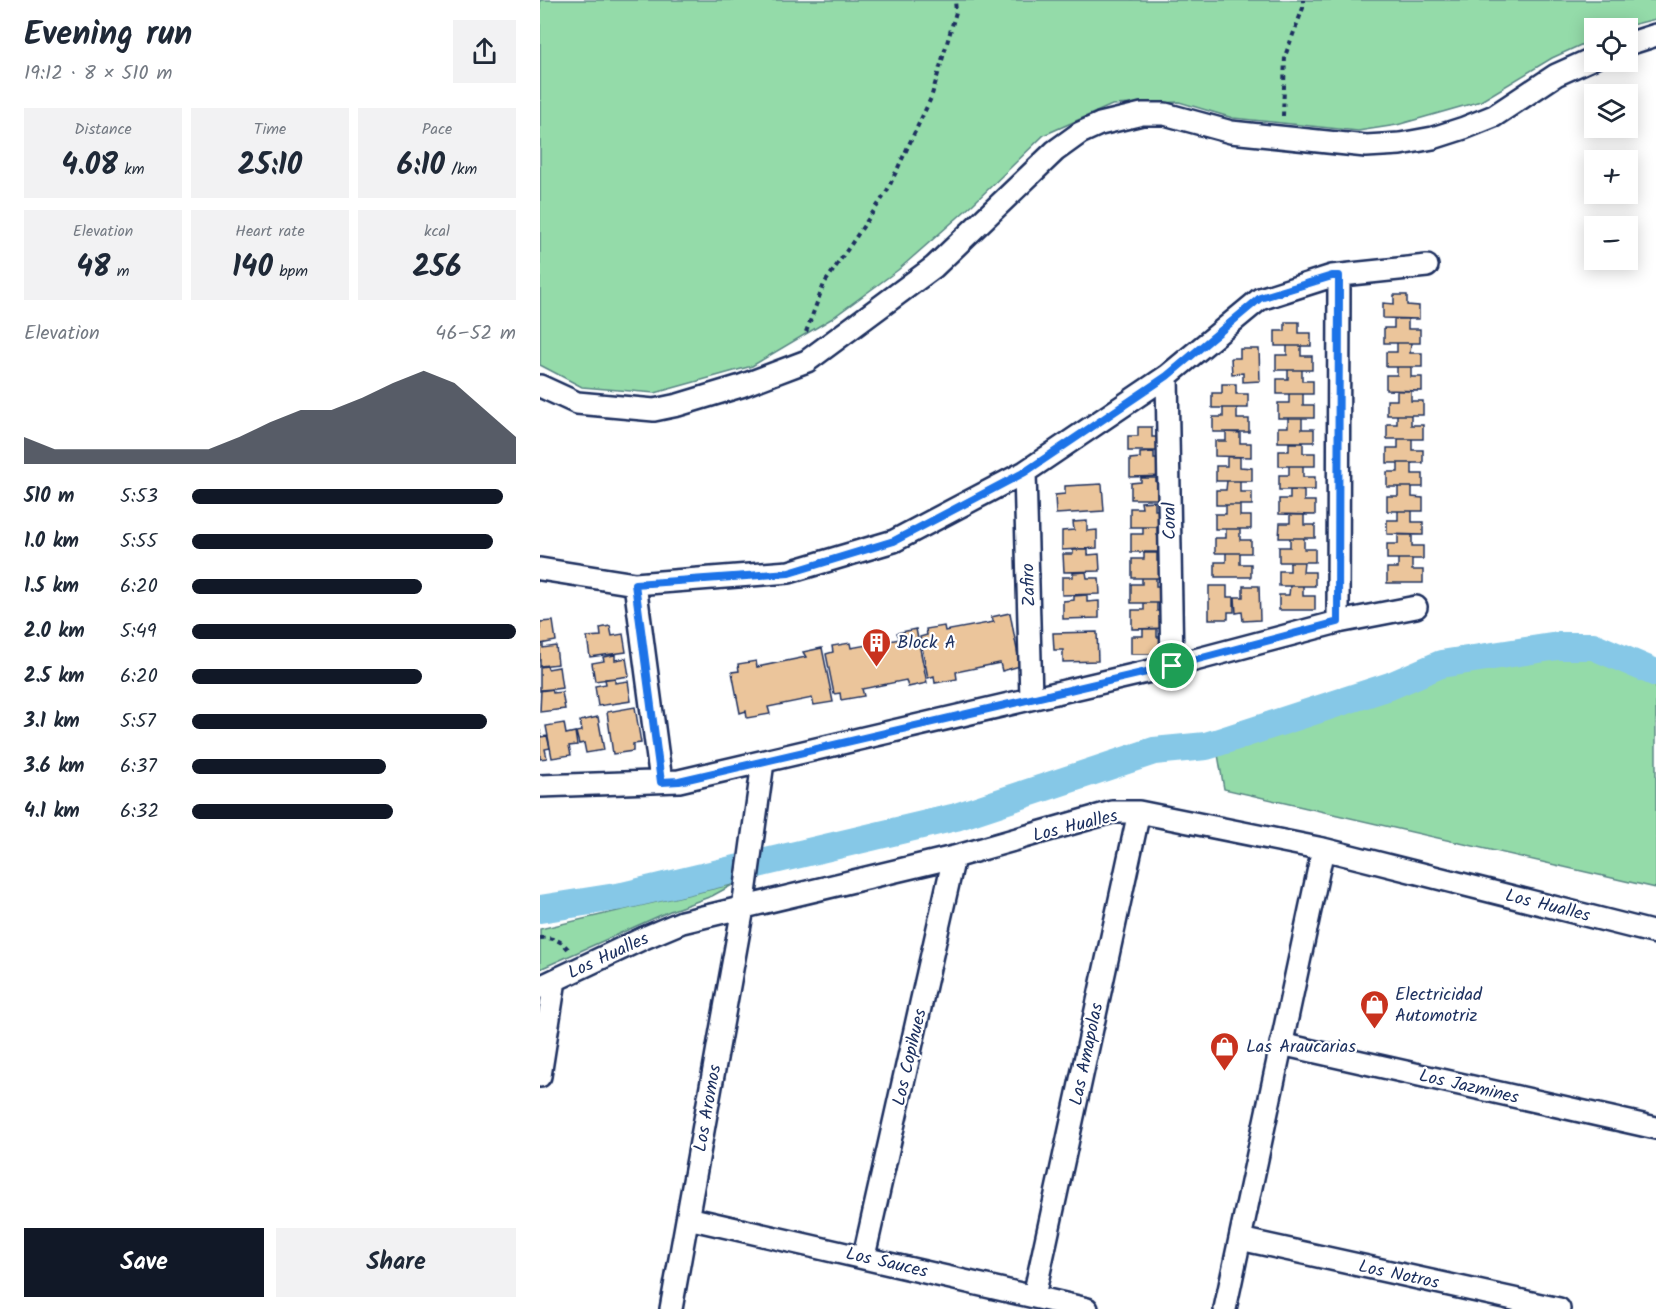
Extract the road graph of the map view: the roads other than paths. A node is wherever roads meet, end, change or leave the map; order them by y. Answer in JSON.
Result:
{"nodes":[{"id":1,"x":1656,"y":35,"type":"edge"},
{"id":2,"x":1638,"y":41,"type":"edge"},
{"id":3,"x":1584,"y":62,"type":"edge"},
{"id":4,"x":1427,"y":266,"type":"dead end"},
{"id":5,"x":1339,"y":276,"type":"junction"},
{"id":6,"x":1167,"y":376,"type":"junction"},
{"id":7,"x":540,"y":386,"type":"edge"},
{"id":8,"x":1025,"y":472,"type":"junction"},
{"id":9,"x":540,"y":569,"type":"edge"},
{"id":10,"x":635,"y":584,"type":"junction"},
{"id":11,"x":1416,"y":606,"type":"dead end"},
{"id":12,"x":1338,"y":622,"type":"junction"},
{"id":13,"x":1172,"y":666,"type":"junction"},
{"id":14,"x":1031,"y":698,"type":"junction"},
{"id":15,"x":763,"y":762,"type":"junction"},
{"id":16,"x":661,"y":782,"type":"junction"},
{"id":17,"x":540,"y":786,"type":"edge"},
{"id":18,"x":1139,"y":812,"type":"junction"},
{"id":19,"x":1323,"y":849,"type":"junction"},
{"id":20,"x":954,"y":858,"type":"junction"},
{"id":21,"x":743,"y":908,"type":"junction"},
{"id":22,"x":1656,"y":933,"type":"edge"},
{"id":23,"x":547,"y":984,"type":"edge"},
{"id":24,"x":1281,"y":1044,"type":"junction"},
{"id":25,"x":540,"y":1076,"type":"edge"},
{"id":26,"x":1656,"y":1128,"type":"edge"},
{"id":27,"x":688,"y":1218,"type":"junction"},
{"id":28,"x":1240,"y":1239,"type":"junction"},
{"id":29,"x":864,"y":1257,"type":"junction"},
{"id":30,"x":1034,"y":1296,"type":"junction"},
{"id":31,"x":671,"y":1309,"type":"edge"},
{"id":32,"x":1087,"y":1309,"type":"edge"},
{"id":33,"x":1225,"y":1309,"type":"edge"},
{"id":34,"x":1559,"y":1309,"type":"edge"}],
"edges":[{"from":1,"to":2,"type":"street"},
{"from":3,"to":7,"type":"street"},
{"from":4,"to":5,"type":"street"},
{"from":5,"to":6,"type":"street"},
{"from":5,"to":12,"type":"street"},
{"from":6,"to":8,"type":"street"},
{"from":6,"to":13,"type":"street","name":"Coral"},
{"from":8,"to":10,"type":"street"},
{"from":8,"to":14,"type":"street","name":"Zafiro"},
{"from":9,"to":10,"type":"street"},
{"from":10,"to":16,"type":"street"},
{"from":11,"to":12,"type":"street"},
{"from":12,"to":13,"type":"street"},
{"from":13,"to":14,"type":"street"},
{"from":14,"to":15,"type":"street"},
{"from":15,"to":16,"type":"street"},
{"from":15,"to":21,"type":"street","name":"Los Aromos"},
{"from":16,"to":17,"type":"street"},
{"from":18,"to":19,"type":"street","name":"Los Hualles"},
{"from":18,"to":20,"type":"street","name":"Los Hualles"},
{"from":18,"to":30,"type":"street","name":"Las Amapolas"},
{"from":19,"to":22,"type":"street","name":"Los Hualles"},
{"from":19,"to":24,"type":"street"},
{"from":20,"to":21,"type":"street","name":"Los Hualles"},
{"from":20,"to":29,"type":"street","name":"Los Copihues"},
{"from":21,"to":23,"type":"street","name":"Los Hualles"},
{"from":21,"to":27,"type":"street","name":"Los Aromos"},
{"from":23,"to":25,"type":"street"},
{"from":24,"to":26,"type":"street","name":"Los Jazmines"},
{"from":24,"to":28,"type":"street"},
{"from":27,"to":29,"type":"street","name":"Los Sauces"},
{"from":27,"to":31,"type":"street","name":"Los Aromos"},
{"from":28,"to":33,"type":"street"},
{"from":28,"to":34,"type":"street","name":"Los Notros"},
{"from":29,"to":30,"type":"street","name":"Los Sauces"},
{"from":30,"to":32,"type":"street","name":"Los Sauces"}]}
